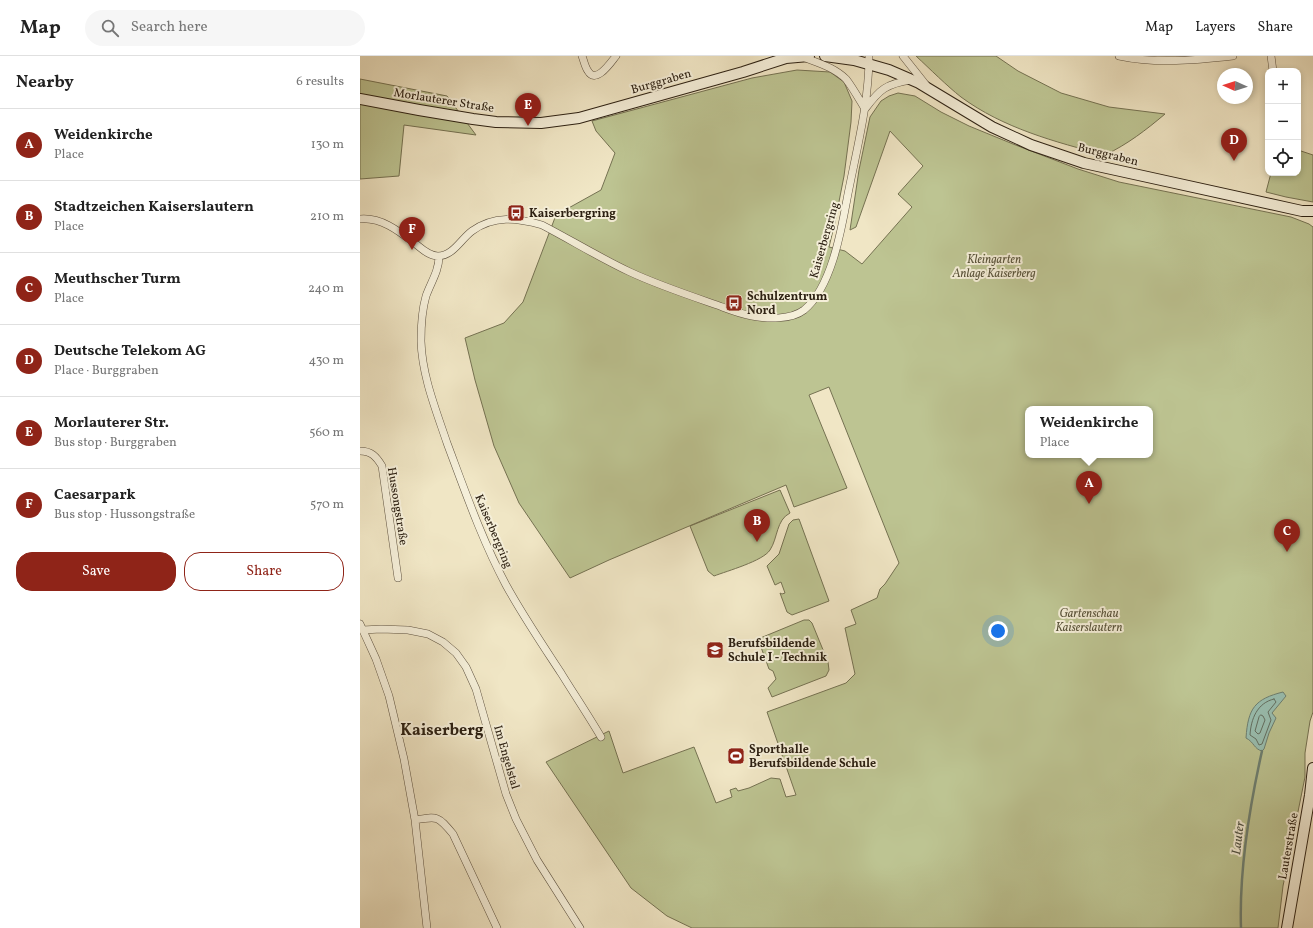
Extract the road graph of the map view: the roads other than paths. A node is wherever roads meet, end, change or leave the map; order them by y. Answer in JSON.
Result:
{"nodes":[{"id":1,"x":582,"y":56,"type":"edge"},
{"id":2,"x":616,"y":56,"type":"edge"},
{"id":3,"x":805,"y":56,"type":"edge"},
{"id":4,"x":825,"y":56,"type":"edge"},
{"id":5,"x":903,"y":56,"type":"edge"},
{"id":6,"x":1119,"y":56,"type":"edge"},
{"id":7,"x":1233,"y":56,"type":"edge"},
{"id":8,"x":1271,"y":56,"type":"edge"},
{"id":9,"x":1160,"y":58,"type":"edge"},
{"id":10,"x":869,"y":60,"type":"edge"},
{"id":11,"x":1273,"y":68,"type":"edge"},
{"id":12,"x":912,"y":80,"type":"junction"},
{"id":13,"x":930,"y":90,"type":"junction"},
{"id":14,"x":360,"y":99,"type":"edge"},
{"id":15,"x":865,"y":109,"type":"junction"},
{"id":16,"x":525,"y":123,"type":"joint"},
{"id":17,"x":1302,"y":211,"type":"junction"},
{"id":18,"x":1313,"y":211,"type":"edge"},
{"id":19,"x":1313,"y":217,"type":"edge"},
{"id":20,"x":360,"y":219,"type":"edge"},
{"id":21,"x":438,"y":256,"type":"junction"},
{"id":22,"x":360,"y":450,"type":"edge"},
{"id":23,"x":398,"y":578,"type":"dead end"},
{"id":24,"x":361,"y":627,"type":"edge"},
{"id":25,"x":601,"y":736,"type":"dead end"},
{"id":26,"x":1313,"y":768,"type":"edge"},
{"id":27,"x":1311,"y":792,"type":"edge"},
{"id":28,"x":415,"y":820,"type":"junction"},
{"id":29,"x":427,"y":928,"type":"edge"},
{"id":30,"x":497,"y":928,"type":"edge"},
{"id":31,"x":580,"y":928,"type":"edge"},
{"id":32,"x":1287,"y":928,"type":"edge"}],
"edges":[{"from":1,"to":2,"type":"street"},
{"from":3,"to":15,"type":"street"},
{"from":3,"to":16,"type":"street","name":"Burggraben"},
{"from":4,"to":10,"type":"street","name":"Burggraben"},
{"from":5,"to":13,"type":"street"},
{"from":6,"to":9,"type":"street"},
{"from":7,"to":9,"type":"street"},
{"from":8,"to":11,"type":"street"},
{"from":10,"to":12,"type":"street","name":"Burggraben"},
{"from":10,"to":15,"type":"street","name":"Kaiserbergring"},
{"from":12,"to":13,"type":"street","name":"Burggraben"},
{"from":12,"to":15,"type":"street"},
{"from":13,"to":17,"type":"street","name":"Burggraben"},
{"from":14,"to":16,"type":"street","name":"Morlauterer Straße"},
{"from":15,"to":21,"type":"street","name":"Kaiserbergring"},
{"from":17,"to":18,"type":"street","name":"Burggraben"},
{"from":17,"to":19,"type":"street"},
{"from":20,"to":21,"type":"street"},
{"from":21,"to":25,"type":"street","name":"Kaiserbergring"},
{"from":22,"to":23,"type":"street","name":"Hussongstraße"},
{"from":24,"to":28,"type":"street"},
{"from":24,"to":31,"type":"street","name":"Im Engelstal"},
{"from":26,"to":27,"type":"street","name":"Lauterstraße"},
{"from":27,"to":32,"type":"street","name":"Lauterstraße"},
{"from":28,"to":29,"type":"street"},
{"from":28,"to":30,"type":"street"}]}
